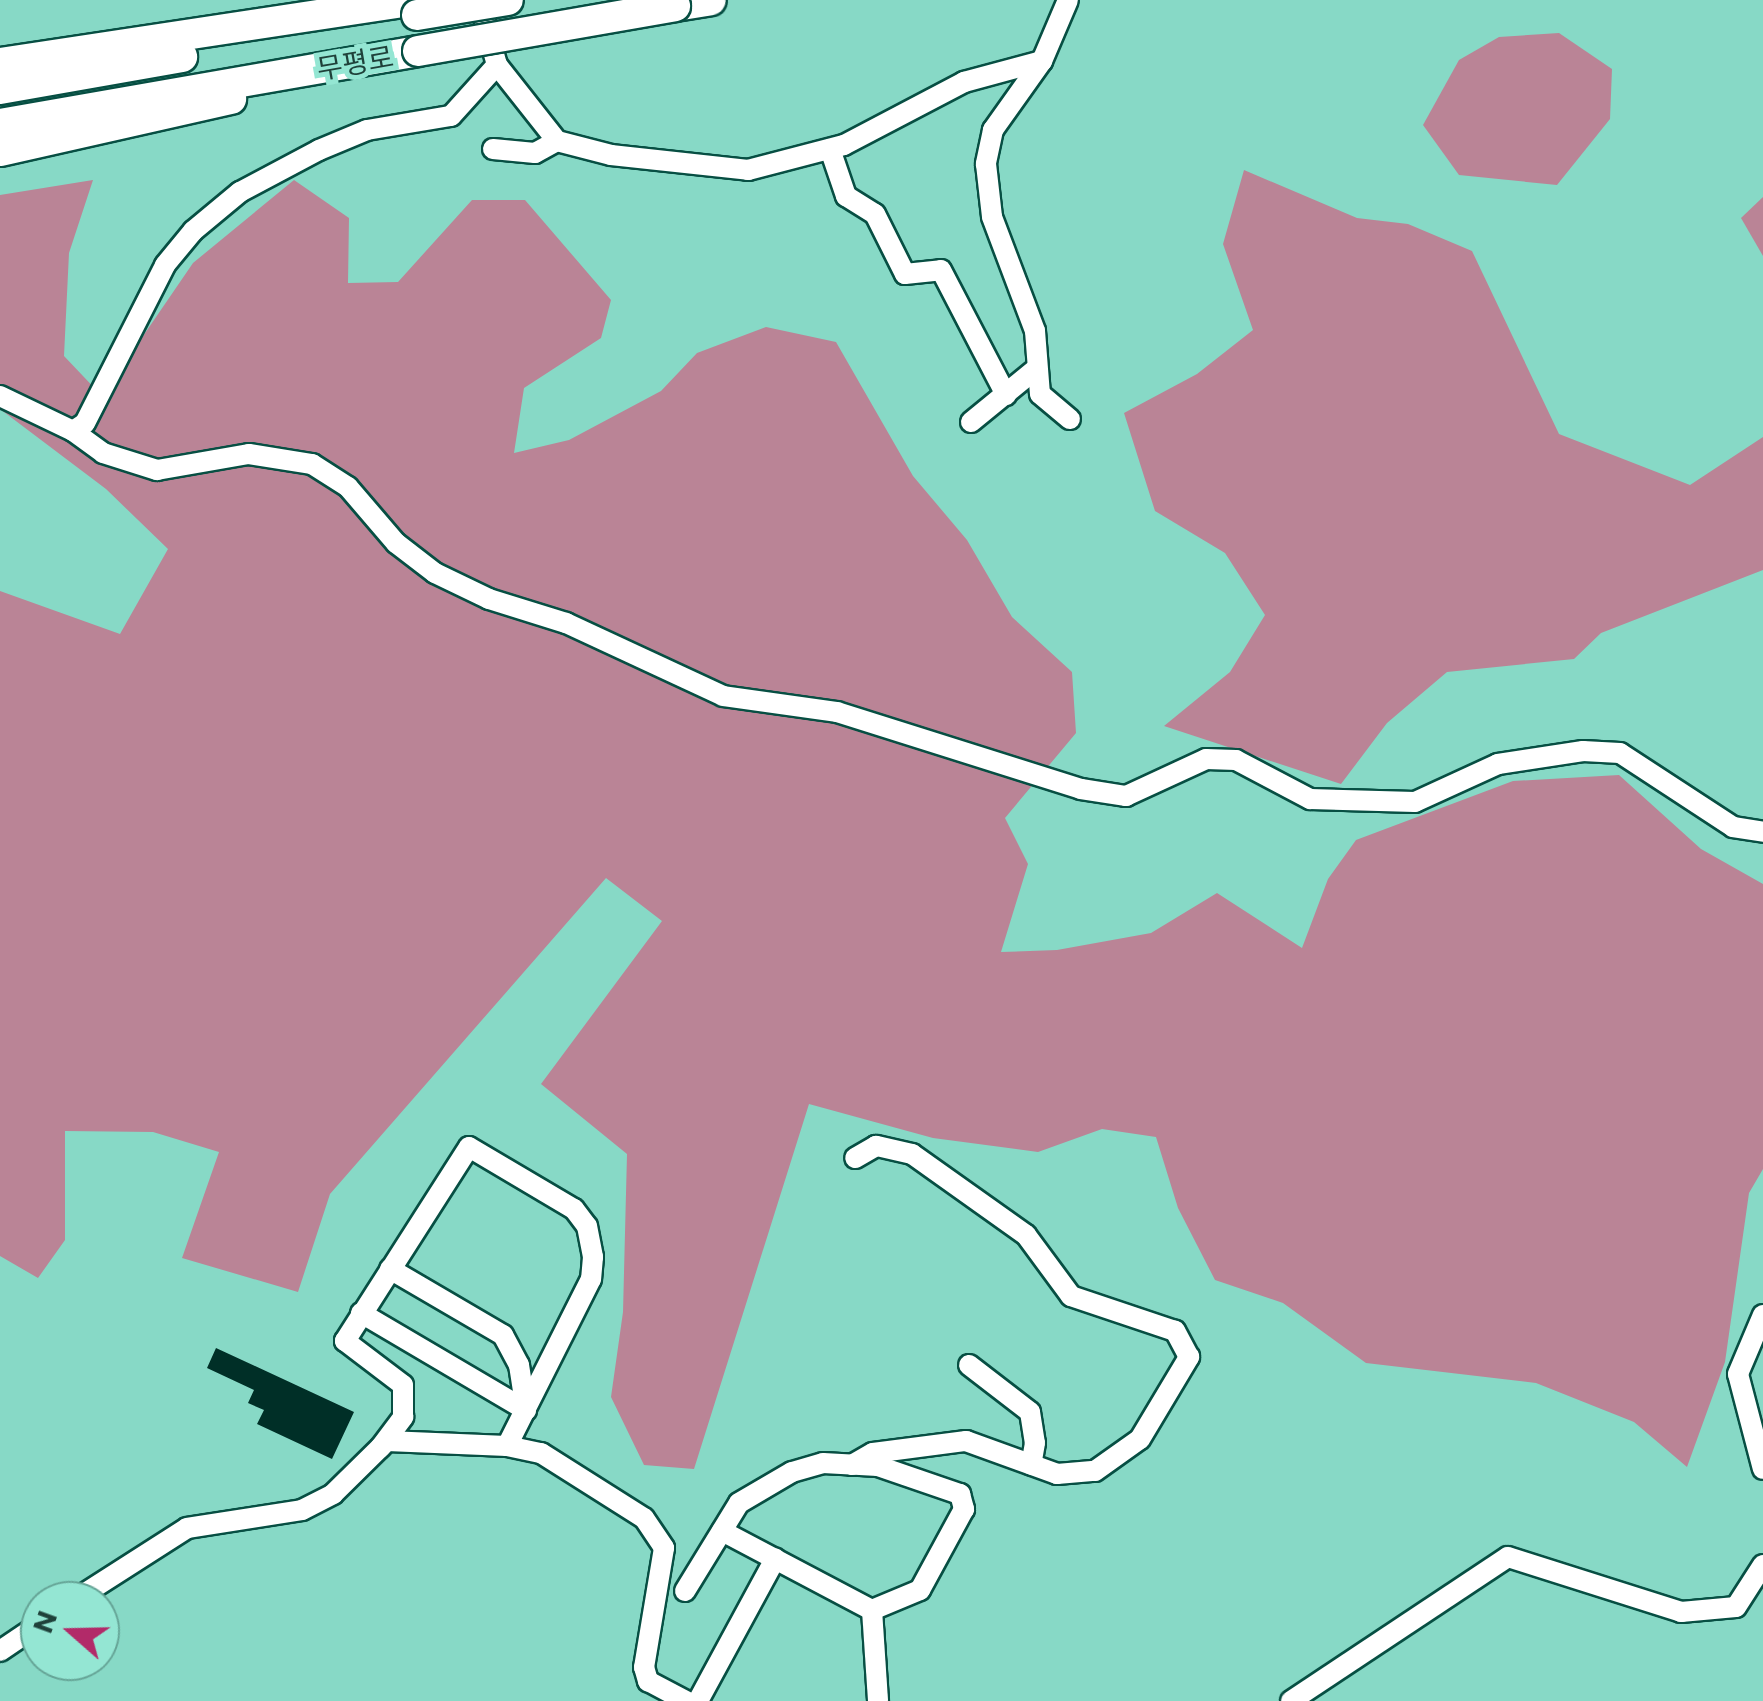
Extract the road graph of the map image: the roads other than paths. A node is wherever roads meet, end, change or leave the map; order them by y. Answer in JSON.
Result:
{"nodes":[{"id":1,"x":479,"y":0,"type":"edge"},
{"id":2,"x":508,"y":0,"type":"edge"},
{"id":3,"x":711,"y":0,"type":"edge"},
{"id":4,"x":1068,"y":0,"type":"edge"},
{"id":5,"x":418,"y":8,"type":"edge"},
{"id":6,"x":1042,"y":61,"type":"junction"},
{"id":7,"x":0,"y":64,"type":"edge"},
{"id":8,"x":497,"y":64,"type":"junction"},
{"id":9,"x":331,"y":66,"type":"junction"},
{"id":10,"x":0,"y":89,"type":"edge"},
{"id":11,"x":0,"y":124,"type":"edge"},
{"id":12,"x":557,"y":142,"type":"junction"},
{"id":13,"x":493,"y":149,"type":"dead end"},
{"id":14,"x":830,"y":150,"type":"junction"},
{"id":15,"x":0,"y":151,"type":"edge"},
{"id":16,"x":1037,"y":368,"type":"junction"},
{"id":17,"x":1006,"y":395,"type":"junction"},
{"id":18,"x":0,"y":396,"type":"edge"},
{"id":19,"x":1070,"y":419,"type":"dead end"},
{"id":20,"x":971,"y":422,"type":"dead end"},
{"id":21,"x":72,"y":432,"type":"junction"},
{"id":22,"x":1763,"y":832,"type":"edge"},
{"id":23,"x":855,"y":1158,"type":"dead end"},
{"id":24,"x":390,"y":1268,"type":"junction"},
{"id":25,"x":361,"y":1312,"type":"junction"},
{"id":26,"x":1763,"y":1315,"type":"edge"},
{"id":27,"x":970,"y":1365,"type":"dead end"},
{"id":28,"x":526,"y":1410,"type":"junction"},
{"id":29,"x":507,"y":1446,"type":"junction"},
{"id":30,"x":376,"y":1453,"type":"junction"},
{"id":31,"x":852,"y":1464,"type":"junction"},
{"id":32,"x":1030,"y":1465,"type":"junction"},
{"id":33,"x":1763,"y":1469,"type":"edge"},
{"id":34,"x":722,"y":1531,"type":"junction"},
{"id":35,"x":775,"y":1559,"type":"junction"},
{"id":36,"x":1763,"y":1565,"type":"edge"},
{"id":37,"x":104,"y":1581,"type":"edge"},
{"id":38,"x":686,"y":1591,"type":"dead end"},
{"id":39,"x":872,"y":1610,"type":"junction"},
{"id":40,"x":686,"y":1701,"type":"edge"},
{"id":41,"x":698,"y":1701,"type":"edge"},
{"id":42,"x":878,"y":1701,"type":"edge"},
{"id":43,"x":1291,"y":1701,"type":"edge"}],
"edges":[{"from":1,"to":8,"type":"street"},
{"from":2,"to":5,"type":"highway","name":"무평로","bridge":true},
{"from":3,"to":9,"type":"highway","name":"무평로","bridge":true},
{"from":4,"to":6,"type":"street"},
{"from":5,"to":7,"type":"highway"},
{"from":5,"to":10,"type":"highway","name":"무평로"},
{"from":6,"to":14,"type":"street"},
{"from":6,"to":16,"type":"street"},
{"from":8,"to":12,"type":"street"},
{"from":8,"to":21,"type":"street"},
{"from":9,"to":11,"type":"highway","name":"무평로"},
{"from":9,"to":15,"type":"highway"},
{"from":12,"to":13,"type":"street"},
{"from":12,"to":14,"type":"street"},
{"from":14,"to":17,"type":"street"},
{"from":16,"to":17,"type":"street"},
{"from":16,"to":19,"type":"street"},
{"from":17,"to":20,"type":"street"},
{"from":18,"to":21,"type":"street"},
{"from":21,"to":22,"type":"street"},
{"from":23,"to":32,"type":"street"},
{"from":24,"to":25,"type":"street"},
{"from":24,"to":28,"type":"street"},
{"from":24,"to":28,"type":"street"},
{"from":25,"to":28,"type":"street"},
{"from":25,"to":30,"type":"street"},
{"from":26,"to":33,"type":"street"},
{"from":27,"to":32,"type":"street"},
{"from":28,"to":29,"type":"street"},
{"from":29,"to":30,"type":"street"},
{"from":29,"to":40,"type":"street"},
{"from":30,"to":37,"type":"street"},
{"from":31,"to":32,"type":"street"},
{"from":31,"to":34,"type":"street"},
{"from":31,"to":39,"type":"street"},
{"from":34,"to":35,"type":"street"},
{"from":34,"to":38,"type":"street"},
{"from":35,"to":39,"type":"street"},
{"from":35,"to":41,"type":"street"},
{"from":36,"to":43,"type":"street"},
{"from":39,"to":42,"type":"street"}]}
